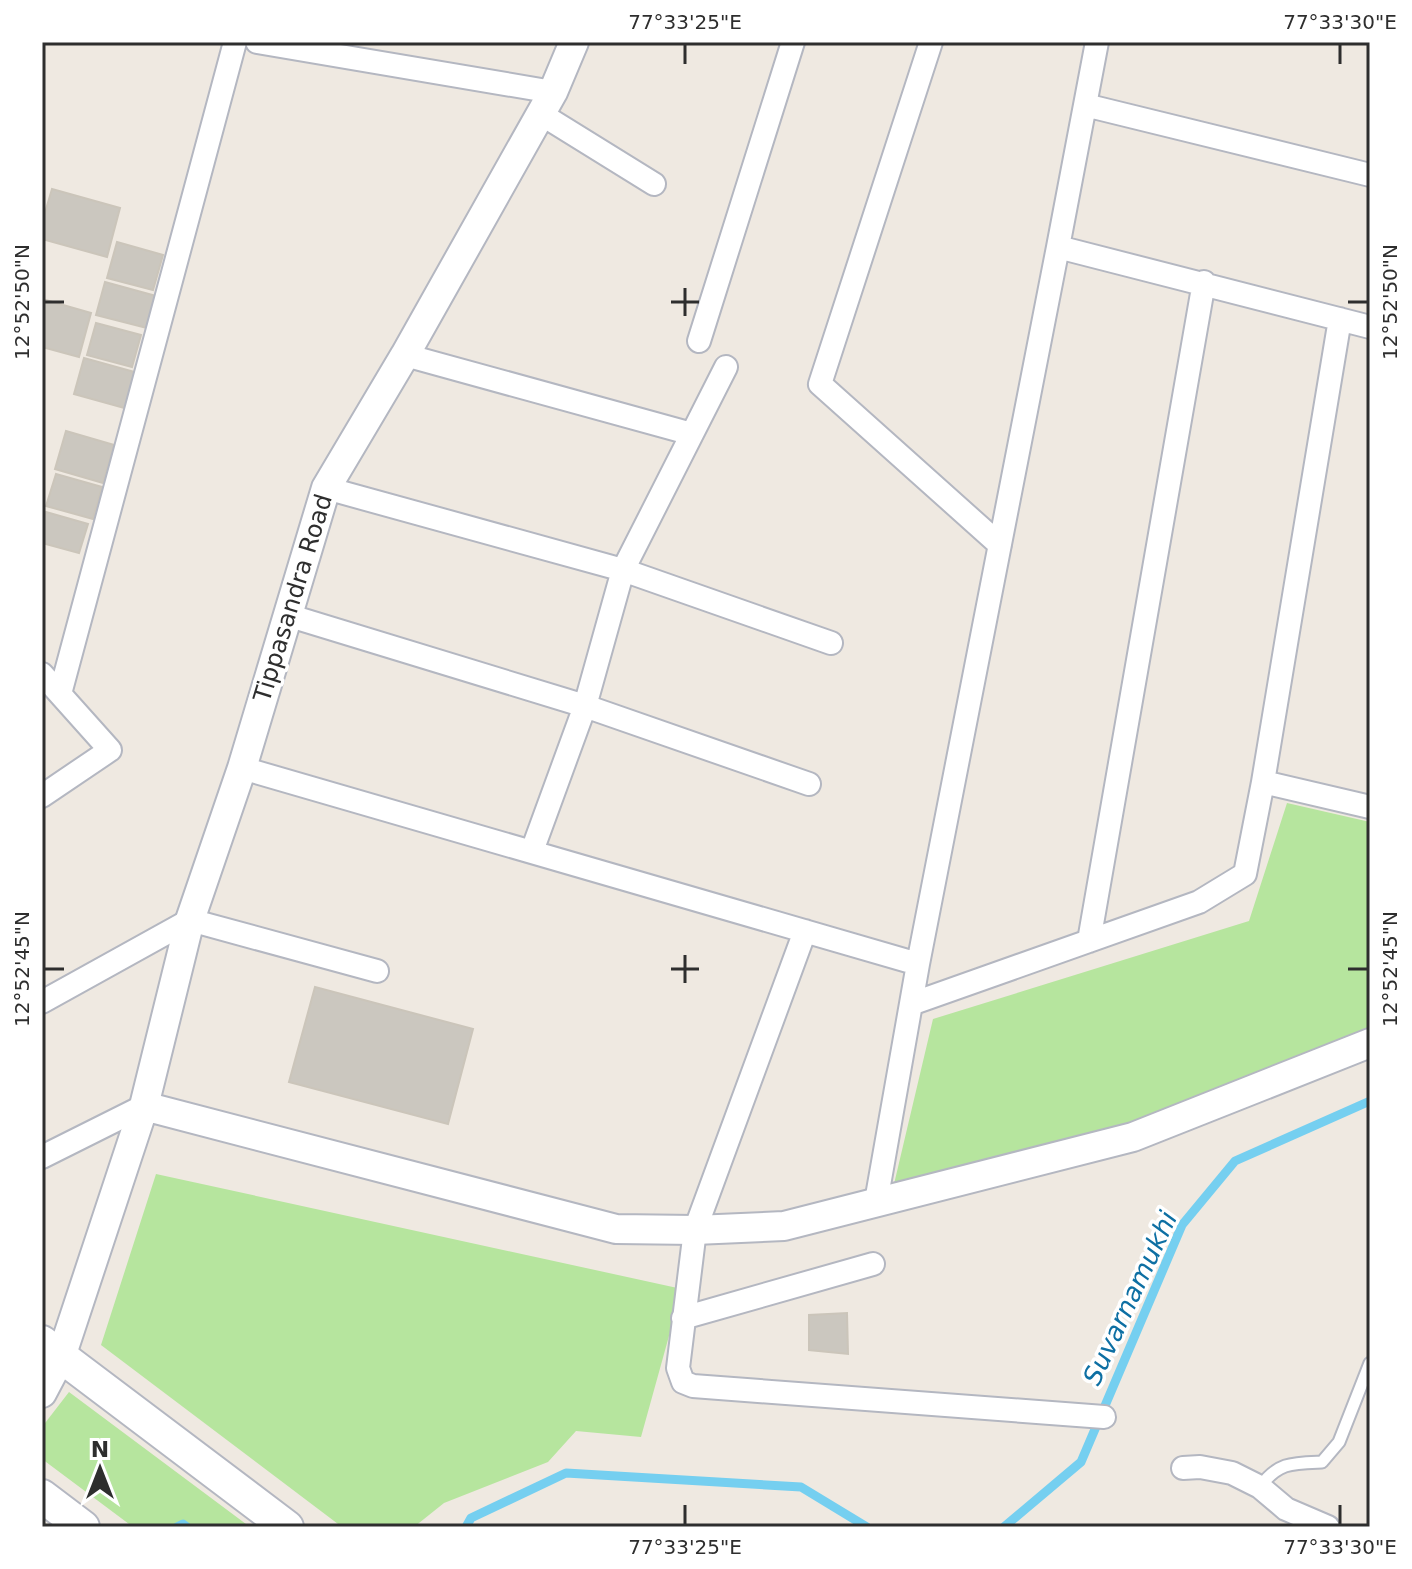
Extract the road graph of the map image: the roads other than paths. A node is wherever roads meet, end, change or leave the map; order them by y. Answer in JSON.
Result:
{"nodes":[{"id":1,"x":235,"y":42,"type":"edge"},
{"id":2,"x":257,"y":42,"type":"edge"},
{"id":3,"x":574,"y":42,"type":"edge"},
{"id":4,"x":793,"y":42,"type":"edge"},
{"id":5,"x":931,"y":42,"type":"edge"},
{"id":6,"x":1097,"y":42,"type":"edge"},
{"id":7,"x":547,"y":103,"type":"junction"},
{"id":8,"x":1085,"y":105,"type":"junction"},
{"id":9,"x":1370,"y":175,"type":"edge"},
{"id":10,"x":654,"y":184,"type":"dead end"},
{"id":11,"x":1058,"y":247,"type":"junction"},
{"id":12,"x":1204,"y":282,"type":"junction"},
{"id":13,"x":1340,"y":319,"type":"junction"},
{"id":14,"x":1370,"y":327,"type":"edge"},
{"id":15,"x":699,"y":341,"type":"dead end"},
{"id":16,"x":405,"y":355,"type":"junction"},
{"id":17,"x":726,"y":367,"type":"dead end"},
{"id":18,"x":692,"y":434,"type":"junction"},
{"id":19,"x":326,"y":488,"type":"junction"},
{"id":20,"x":1000,"y":545,"type":"junction"},
{"id":21,"x":623,"y":570,"type":"junction"},
{"id":22,"x":287,"y":615,"type":"junction"},
{"id":23,"x":831,"y":643,"type":"dead end"},
{"id":24,"x":42,"y":674,"type":"edge"},
{"id":25,"x":60,"y":694,"type":"junction"},
{"id":26,"x":585,"y":706,"type":"junction"},
{"id":27,"x":242,"y":768,"type":"junction"},
{"id":28,"x":1263,"y":782,"type":"junction"},
{"id":29,"x":809,"y":784,"type":"dead end"},
{"id":30,"x":42,"y":796,"type":"edge"},
{"id":31,"x":1370,"y":807,"type":"edge"},
{"id":32,"x":532,"y":851,"type":"junction"},
{"id":33,"x":190,"y":920,"type":"junction"},
{"id":34,"x":805,"y":931,"type":"junction"},
{"id":35,"x":1089,"y":941,"type":"junction"},
{"id":36,"x":918,"y":964,"type":"junction"},
{"id":37,"x":377,"y":971,"type":"dead end"},
{"id":38,"x":42,"y":1002,"type":"edge"},
{"id":39,"x":911,"y":1004,"type":"junction"},
{"id":40,"x":1370,"y":1043,"type":"edge"},
{"id":41,"x":144,"y":1106,"type":"junction"},
{"id":42,"x":42,"y":1157,"type":"edge"},
{"id":43,"x":876,"y":1202,"type":"junction"},
{"id":44,"x":695,"y":1230,"type":"junction"},
{"id":45,"x":873,"y":1264,"type":"dead end"},
{"id":46,"x":683,"y":1318,"type":"junction"},
{"id":47,"x":52,"y":1350,"type":"edge"},
{"id":48,"x":1370,"y":1363,"type":"edge"},
{"id":49,"x":42,"y":1393,"type":"edge"},
{"id":50,"x":1104,"y":1417,"type":"dead end"},
{"id":51,"x":1183,"y":1468,"type":"dead end"},
{"id":52,"x":1260,"y":1487,"type":"junction"},
{"id":53,"x":42,"y":1496,"type":"edge"},
{"id":54,"x":83,"y":1527,"type":"edge"},
{"id":55,"x":287,"y":1527,"type":"edge"},
{"id":56,"x":1328,"y":1527,"type":"edge"}],
"edges":[{"from":1,"to":25,"type":"street"},
{"from":2,"to":7,"type":"street"},
{"from":3,"to":7,"type":"street","name":"Tippasandra Road"},
{"from":4,"to":15,"type":"street"},
{"from":5,"to":20,"type":"street"},
{"from":6,"to":8,"type":"street"},
{"from":7,"to":10,"type":"street"},
{"from":7,"to":16,"type":"street","name":"Tippasandra Road"},
{"from":8,"to":9,"type":"street"},
{"from":8,"to":11,"type":"street"},
{"from":11,"to":12,"type":"street"},
{"from":11,"to":20,"type":"street"},
{"from":12,"to":13,"type":"street"},
{"from":12,"to":35,"type":"street"},
{"from":13,"to":14,"type":"street"},
{"from":13,"to":28,"type":"street"},
{"from":16,"to":18,"type":"street"},
{"from":16,"to":19,"type":"street","name":"Tippasandra Road"},
{"from":17,"to":18,"type":"street"},
{"from":18,"to":21,"type":"street"},
{"from":19,"to":21,"type":"street"},
{"from":19,"to":22,"type":"street","name":"Tippasandra Road"},
{"from":20,"to":36,"type":"street"},
{"from":21,"to":23,"type":"street"},
{"from":21,"to":26,"type":"street"},
{"from":22,"to":26,"type":"street"},
{"from":22,"to":27,"type":"street","name":"Tippasandra Road"},
{"from":24,"to":25,"type":"street"},
{"from":25,"to":30,"type":"street"},
{"from":26,"to":29,"type":"street"},
{"from":26,"to":32,"type":"street"},
{"from":27,"to":32,"type":"street"},
{"from":27,"to":33,"type":"street","name":"Tippasandra Road"},
{"from":28,"to":31,"type":"street"},
{"from":28,"to":35,"type":"street"},
{"from":32,"to":34,"type":"street"},
{"from":33,"to":37,"type":"street"},
{"from":33,"to":38,"type":"street"},
{"from":33,"to":41,"type":"street","name":"Tippasandra Road"},
{"from":34,"to":36,"type":"street"},
{"from":34,"to":44,"type":"street"},
{"from":35,"to":39,"type":"street"},
{"from":36,"to":39,"type":"street"},
{"from":39,"to":43,"type":"street"},
{"from":40,"to":43,"type":"street"},
{"from":41,"to":42,"type":"street"},
{"from":41,"to":44,"type":"street"},
{"from":41,"to":47,"type":"street","name":"Tippasandra Road"},
{"from":43,"to":44,"type":"street"},
{"from":44,"to":46,"type":"street"},
{"from":45,"to":46,"type":"street"},
{"from":46,"to":50,"type":"street"},
{"from":47,"to":49,"type":"street","name":"Tippasandra Road"},
{"from":47,"to":55,"type":"main road"},
{"from":48,"to":52,"type":"lane"},
{"from":51,"to":52,"type":"street"},
{"from":52,"to":56,"type":"street"},
{"from":53,"to":54,"type":"main road"}]}
